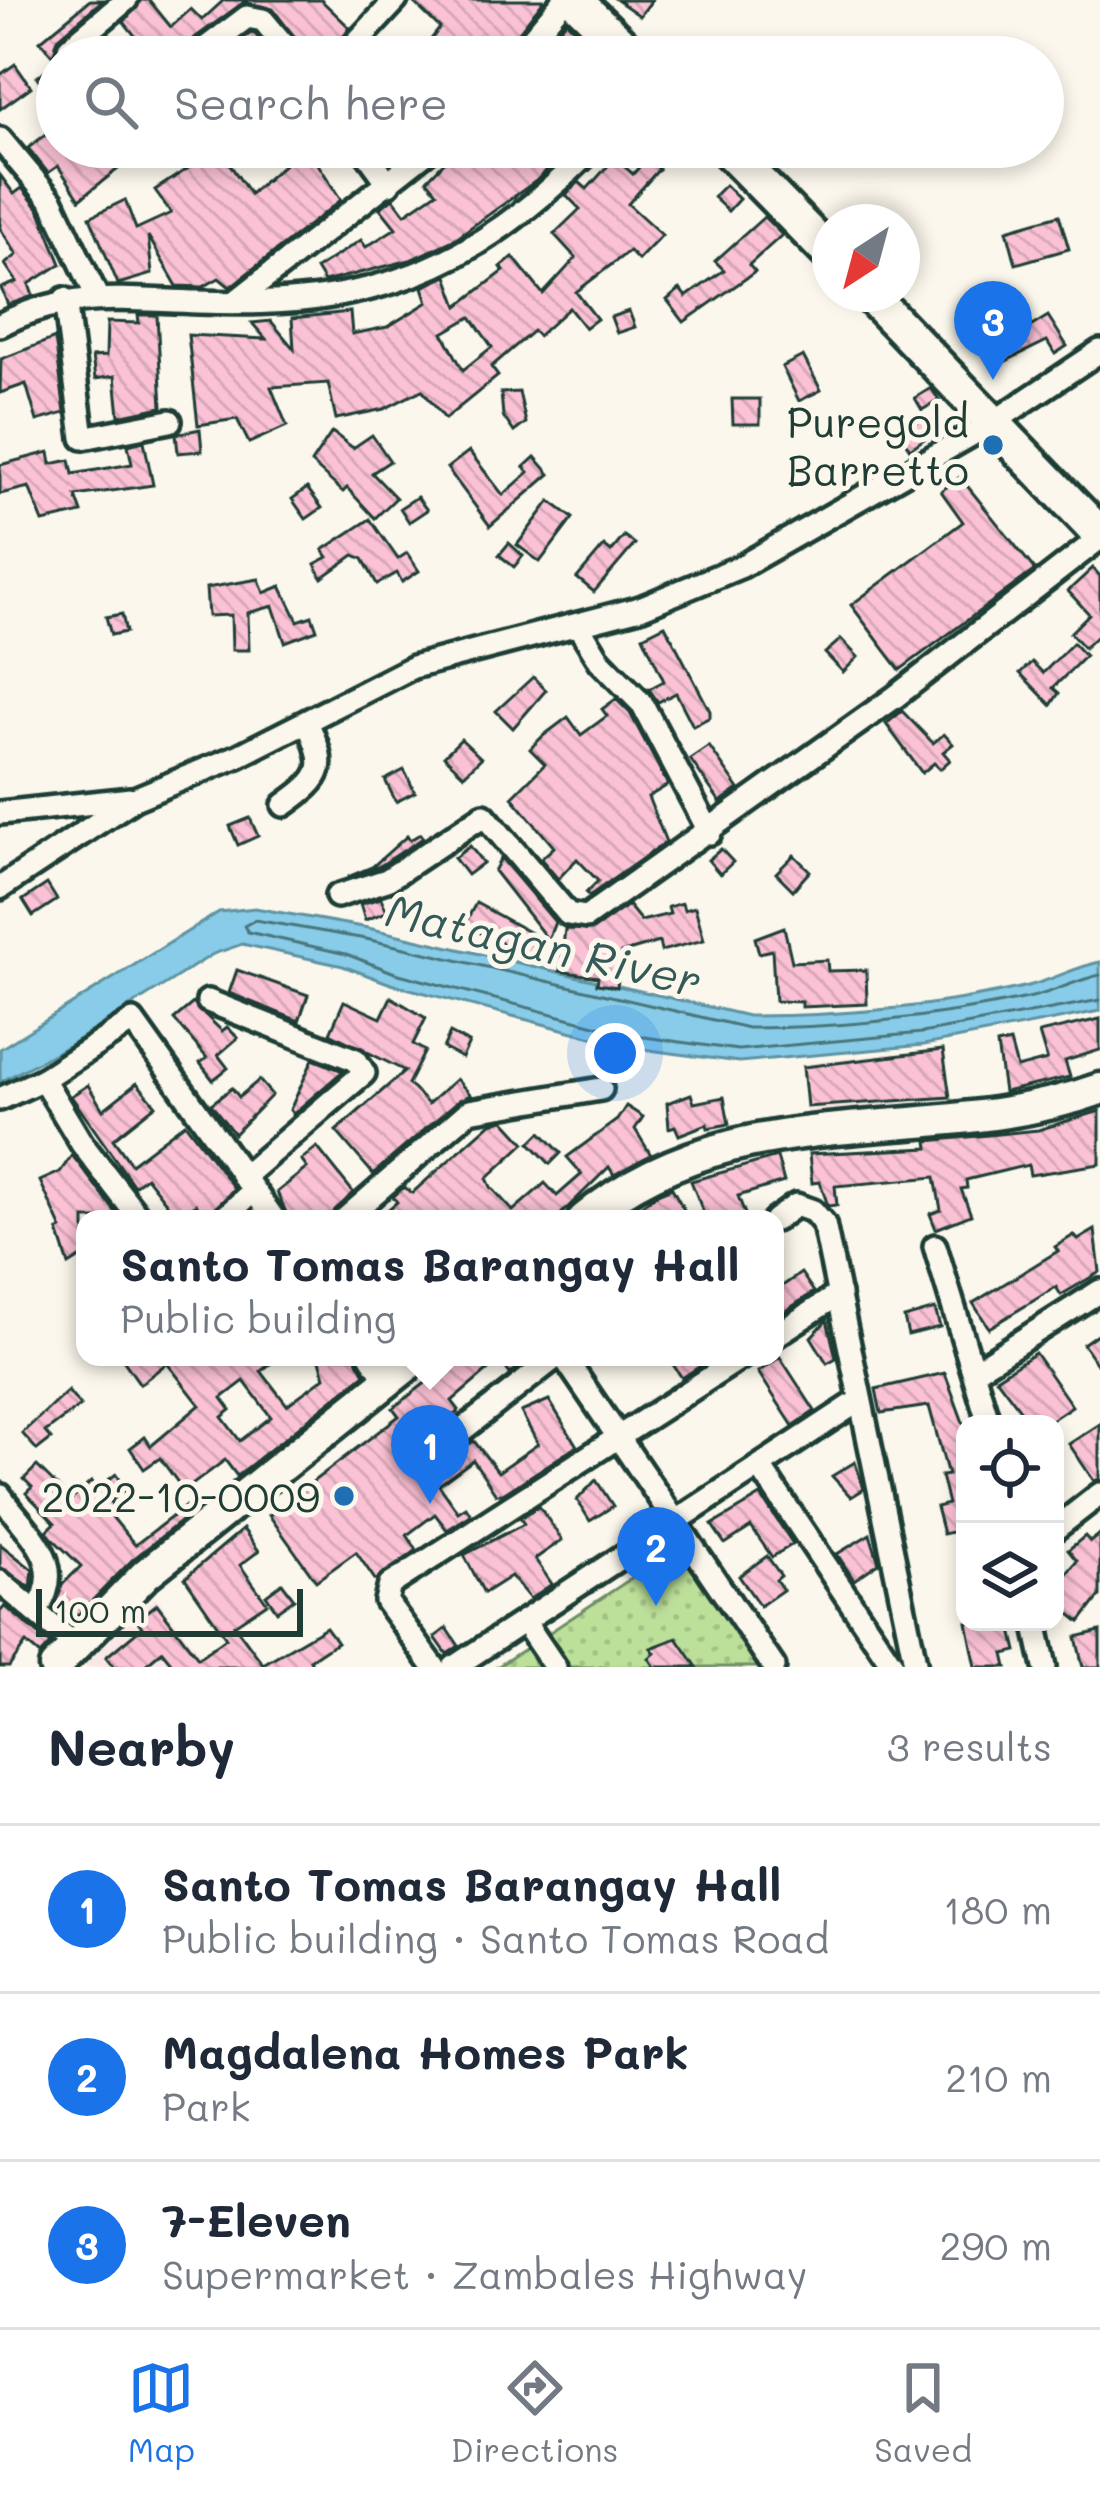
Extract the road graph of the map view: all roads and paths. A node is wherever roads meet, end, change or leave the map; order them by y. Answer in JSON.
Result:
{"nodes":[{"id":1,"x":126,"y":0,"type":"edge"},
{"id":2,"x":396,"y":0,"type":"edge"},
{"id":3,"x":564,"y":0,"type":"edge"},
{"id":4,"x":574,"y":0,"type":"edge"},
{"id":5,"x":83,"y":36,"type":"edge"},
{"id":6,"x":222,"y":36,"type":"edge"},
{"id":7,"x":276,"y":36,"type":"edge"},
{"id":8,"x":363,"y":36,"type":"edge"},
{"id":9,"x":534,"y":36,"type":"edge"},
{"id":10,"x":612,"y":36,"type":"edge"},
{"id":11,"x":0,"y":140,"type":"edge"},
{"id":12,"x":377,"y":168,"type":"edge"},
{"id":13,"x":408,"y":168,"type":"edge"},
{"id":14,"x":573,"y":168,"type":"edge"},
{"id":15,"x":745,"y":168,"type":"edge"},
{"id":16,"x":389,"y":184,"type":"junction"},
{"id":17,"x":812,"y":236,"type":"edge"},
{"id":18,"x":65,"y":299,"type":"junction"},
{"id":19,"x":98,"y":299,"type":"junction"},
{"id":20,"x":235,"y":302,"type":"junction"},
{"id":21,"x":887,"y":312,"type":"edge"},
{"id":22,"x":0,"y":326,"type":"edge"},
{"id":23,"x":1100,"y":352,"type":"edge"},
{"id":24,"x":170,"y":421,"type":"dead end"},
{"id":25,"x":994,"y":422,"type":"junction"},
{"id":26,"x":1100,"y":536,"type":"edge"},
{"id":27,"x":578,"y":625,"type":"junction"},
{"id":28,"x":307,"y":722,"type":"junction"},
{"id":29,"x":134,"y":799,"type":"junction"},
{"id":30,"x":284,"y":805,"type":"dead end"},
{"id":31,"x":0,"y":813,"type":"edge"},
{"id":32,"x":710,"y":832,"type":"junction"},
{"id":33,"x":0,"y":887,"type":"edge"},
{"id":34,"x":337,"y":896,"type":"dead end"},
{"id":35,"x":208,"y":1000,"type":"dead end"},
{"id":36,"x":43,"y":1079,"type":"junction"},
{"id":37,"x":602,"y":1089,"type":"dead end"},
{"id":38,"x":1100,"y":1089,"type":"edge"},
{"id":39,"x":0,"y":1099,"type":"edge"},
{"id":40,"x":248,"y":1184,"type":"junction"},
{"id":41,"x":133,"y":1210,"type":"edge"},
{"id":42,"x":229,"y":1210,"type":"edge"},
{"id":43,"x":267,"y":1210,"type":"edge"},
{"id":44,"x":355,"y":1210,"type":"edge"},
{"id":45,"x":596,"y":1210,"type":"edge"},
{"id":46,"x":784,"y":1214,"type":"edge"},
{"id":47,"x":935,"y":1246,"type":"dead end"},
{"id":48,"x":1100,"y":1291,"type":"edge"},
{"id":49,"x":838,"y":1294,"type":"junction"},
{"id":50,"x":784,"y":1330,"type":"edge"},
{"id":51,"x":554,"y":1366,"type":"edge"},
{"id":52,"x":570,"y":1366,"type":"edge"},
{"id":53,"x":728,"y":1366,"type":"edge"},
{"id":54,"x":380,"y":1369,"type":"edge"},
{"id":55,"x":977,"y":1370,"type":"junction"},
{"id":56,"x":860,"y":1400,"type":"junction"},
{"id":57,"x":987,"y":1415,"type":"edge"},
{"id":58,"x":456,"y":1435,"type":"dead end"},
{"id":59,"x":618,"y":1438,"type":"junction"},
{"id":60,"x":760,"y":1467,"type":"junction"},
{"id":61,"x":1100,"y":1493,"type":"edge"},
{"id":62,"x":0,"y":1495,"type":"edge"},
{"id":63,"x":675,"y":1521,"type":"junction"},
{"id":64,"x":1062,"y":1523,"type":"edge"},
{"id":65,"x":0,"y":1582,"type":"edge"},
{"id":66,"x":36,"y":1612,"type":"junction"},
{"id":67,"x":524,"y":1621,"type":"junction"},
{"id":68,"x":1037,"y":1631,"type":"edge"},
{"id":69,"x":65,"y":1656,"type":"edge"},
{"id":70,"x":434,"y":1667,"type":"edge"},
{"id":71,"x":454,"y":1667,"type":"edge"},
{"id":72,"x":555,"y":1667,"type":"edge"},
{"id":73,"x":773,"y":1667,"type":"edge"},
{"id":74,"x":894,"y":1667,"type":"edge"},
{"id":75,"x":916,"y":1667,"type":"edge"},
{"id":76,"x":1045,"y":1667,"type":"edge"}],
"edges":[{"from":1,"to":5,"type":"street"},
{"from":2,"to":8,"type":"street"},
{"from":3,"to":9,"type":"street"},
{"from":4,"to":10,"type":"main road"},
{"from":6,"to":7,"type":"street"},
{"from":11,"to":19,"type":"street"},
{"from":12,"to":16,"type":"street"},
{"from":13,"to":16,"type":"street"},
{"from":14,"to":20,"type":"street"},
{"from":15,"to":17,"type":"main road"},
{"from":16,"to":20,"type":"street"},
{"from":18,"to":19,"type":"street"},
{"from":18,"to":22,"type":"street"},
{"from":18,"to":24,"type":"street"},
{"from":19,"to":20,"type":"street"},
{"from":21,"to":25,"type":"main road"},
{"from":23,"to":25,"type":"street"},
{"from":25,"to":26,"type":"main road"},
{"from":25,"to":27,"type":"street"},
{"from":26,"to":32,"type":"street"},
{"from":27,"to":28,"type":"street"},
{"from":27,"to":32,"type":"street"},
{"from":28,"to":29,"type":"street"},
{"from":28,"to":30,"type":"street"},
{"from":29,"to":31,"type":"street"},
{"from":29,"to":33,"type":"street"},
{"from":32,"to":34,"type":"street"},
{"from":35,"to":40,"type":"street"},
{"from":36,"to":39,"type":"street"},
{"from":36,"to":40,"type":"street"},
{"from":36,"to":41,"type":"street"},
{"from":37,"to":44,"type":"street"},
{"from":38,"to":45,"type":"street"},
{"from":40,"to":42,"type":"street"},
{"from":40,"to":43,"type":"street"},
{"from":46,"to":49,"type":"street"},
{"from":47,"to":55,"type":"street"},
{"from":48,"to":55,"type":"street"},
{"from":49,"to":50,"type":"street"},
{"from":49,"to":56,"type":"street"},
{"from":51,"to":58,"type":"street"},
{"from":52,"to":59,"type":"street"},
{"from":53,"to":59,"type":"street"},
{"from":54,"to":69,"type":"street"},
{"from":55,"to":57,"type":"street"},
{"from":56,"to":60,"type":"street"},
{"from":56,"to":75,"type":"street"},
{"from":59,"to":63,"type":"street"},
{"from":59,"to":70,"type":"street"},
{"from":60,"to":63,"type":"street"},
{"from":60,"to":74,"type":"street"},
{"from":61,"to":64,"type":"street"},
{"from":62,"to":66,"type":"street"},
{"from":63,"to":67,"type":"street"},
{"from":63,"to":73,"type":"street"},
{"from":65,"to":66,"type":"street"},
{"from":66,"to":69,"type":"street"},
{"from":67,"to":71,"type":"street"},
{"from":67,"to":72,"type":"street"},
{"from":68,"to":76,"type":"street"}]}
